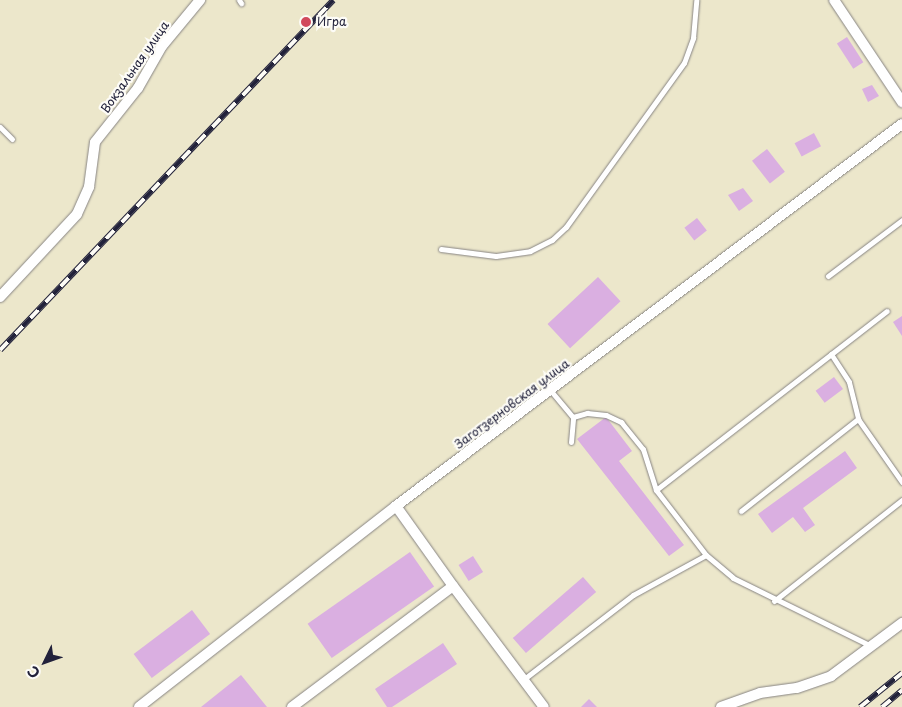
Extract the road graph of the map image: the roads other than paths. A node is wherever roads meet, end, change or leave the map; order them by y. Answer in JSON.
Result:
{"nodes":[{"id":1,"x":200,"y":0,"type":"edge"},
{"id":2,"x":696,"y":0,"type":"edge"},
{"id":3,"x":834,"y":0,"type":"edge"},
{"id":4,"x":902,"y":102,"type":"edge"},
{"id":5,"x":902,"y":124,"type":"edge"},
{"id":6,"x":0,"y":127,"type":"edge"},
{"id":7,"x":12,"y":139,"type":"dead end"},
{"id":8,"x":902,"y":220,"type":"edge"},
{"id":9,"x":441,"y":249,"type":"dead end"},
{"id":10,"x":828,"y":276,"type":"dead end"},
{"id":11,"x":0,"y":297,"type":"edge"},
{"id":12,"x":887,"y":311,"type":"dead end"},
{"id":13,"x":831,"y":354,"type":"junction"},
{"id":14,"x":551,"y":391,"type":"junction"},
{"id":15,"x":573,"y":417,"type":"junction"},
{"id":16,"x":858,"y":419,"type":"junction"},
{"id":17,"x":571,"y":442,"type":"dead end"},
{"id":18,"x":902,"y":482,"type":"edge"},
{"id":19,"x":656,"y":490,"type":"junction"},
{"id":20,"x":902,"y":500,"type":"edge"},
{"id":21,"x":396,"y":506,"type":"junction"},
{"id":22,"x":741,"y":511,"type":"dead end"},
{"id":23,"x":706,"y":555,"type":"junction"},
{"id":24,"x":453,"y":586,"type":"junction"},
{"id":25,"x":774,"y":601,"type":"junction"},
{"id":26,"x":902,"y":623,"type":"edge"},
{"id":27,"x":872,"y":646,"type":"junction"},
{"id":28,"x":523,"y":680,"type":"junction"},
{"id":29,"x":304,"y":704,"type":"edge"},
{"id":30,"x":139,"y":707,"type":"edge"},
{"id":31,"x":292,"y":707,"type":"edge"},
{"id":32,"x":544,"y":707,"type":"edge"},
{"id":33,"x":721,"y":707,"type":"edge"}],
"edges":[{"from":1,"to":11,"type":"street","name":"Вокзальная улица"},
{"from":2,"to":9,"type":"lane"},
{"from":3,"to":4,"type":"street"},
{"from":5,"to":14,"type":"street","name":"Заготзерновская улица"},
{"from":6,"to":7,"type":"lane"},
{"from":8,"to":10,"type":"lane"},
{"from":12,"to":13,"type":"lane"},
{"from":13,"to":16,"type":"lane"},
{"from":13,"to":19,"type":"lane"},
{"from":14,"to":15,"type":"lane"},
{"from":14,"to":21,"type":"street","name":"Заготзерновская улица"},
{"from":15,"to":17,"type":"lane"},
{"from":15,"to":19,"type":"lane"},
{"from":16,"to":18,"type":"lane"},
{"from":16,"to":22,"type":"lane"},
{"from":19,"to":23,"type":"lane"},
{"from":20,"to":25,"type":"lane"},
{"from":21,"to":24,"type":"street"},
{"from":21,"to":30,"type":"street","name":"Заготзерновская улица"},
{"from":23,"to":25,"type":"lane"},
{"from":23,"to":28,"type":"lane"},
{"from":24,"to":28,"type":"street"},
{"from":24,"to":29,"type":"street"},
{"from":25,"to":27,"type":"lane"},
{"from":26,"to":27,"type":"street"},
{"from":27,"to":33,"type":"street"},
{"from":28,"to":32,"type":"street"},
{"from":29,"to":31,"type":"street"}]}
